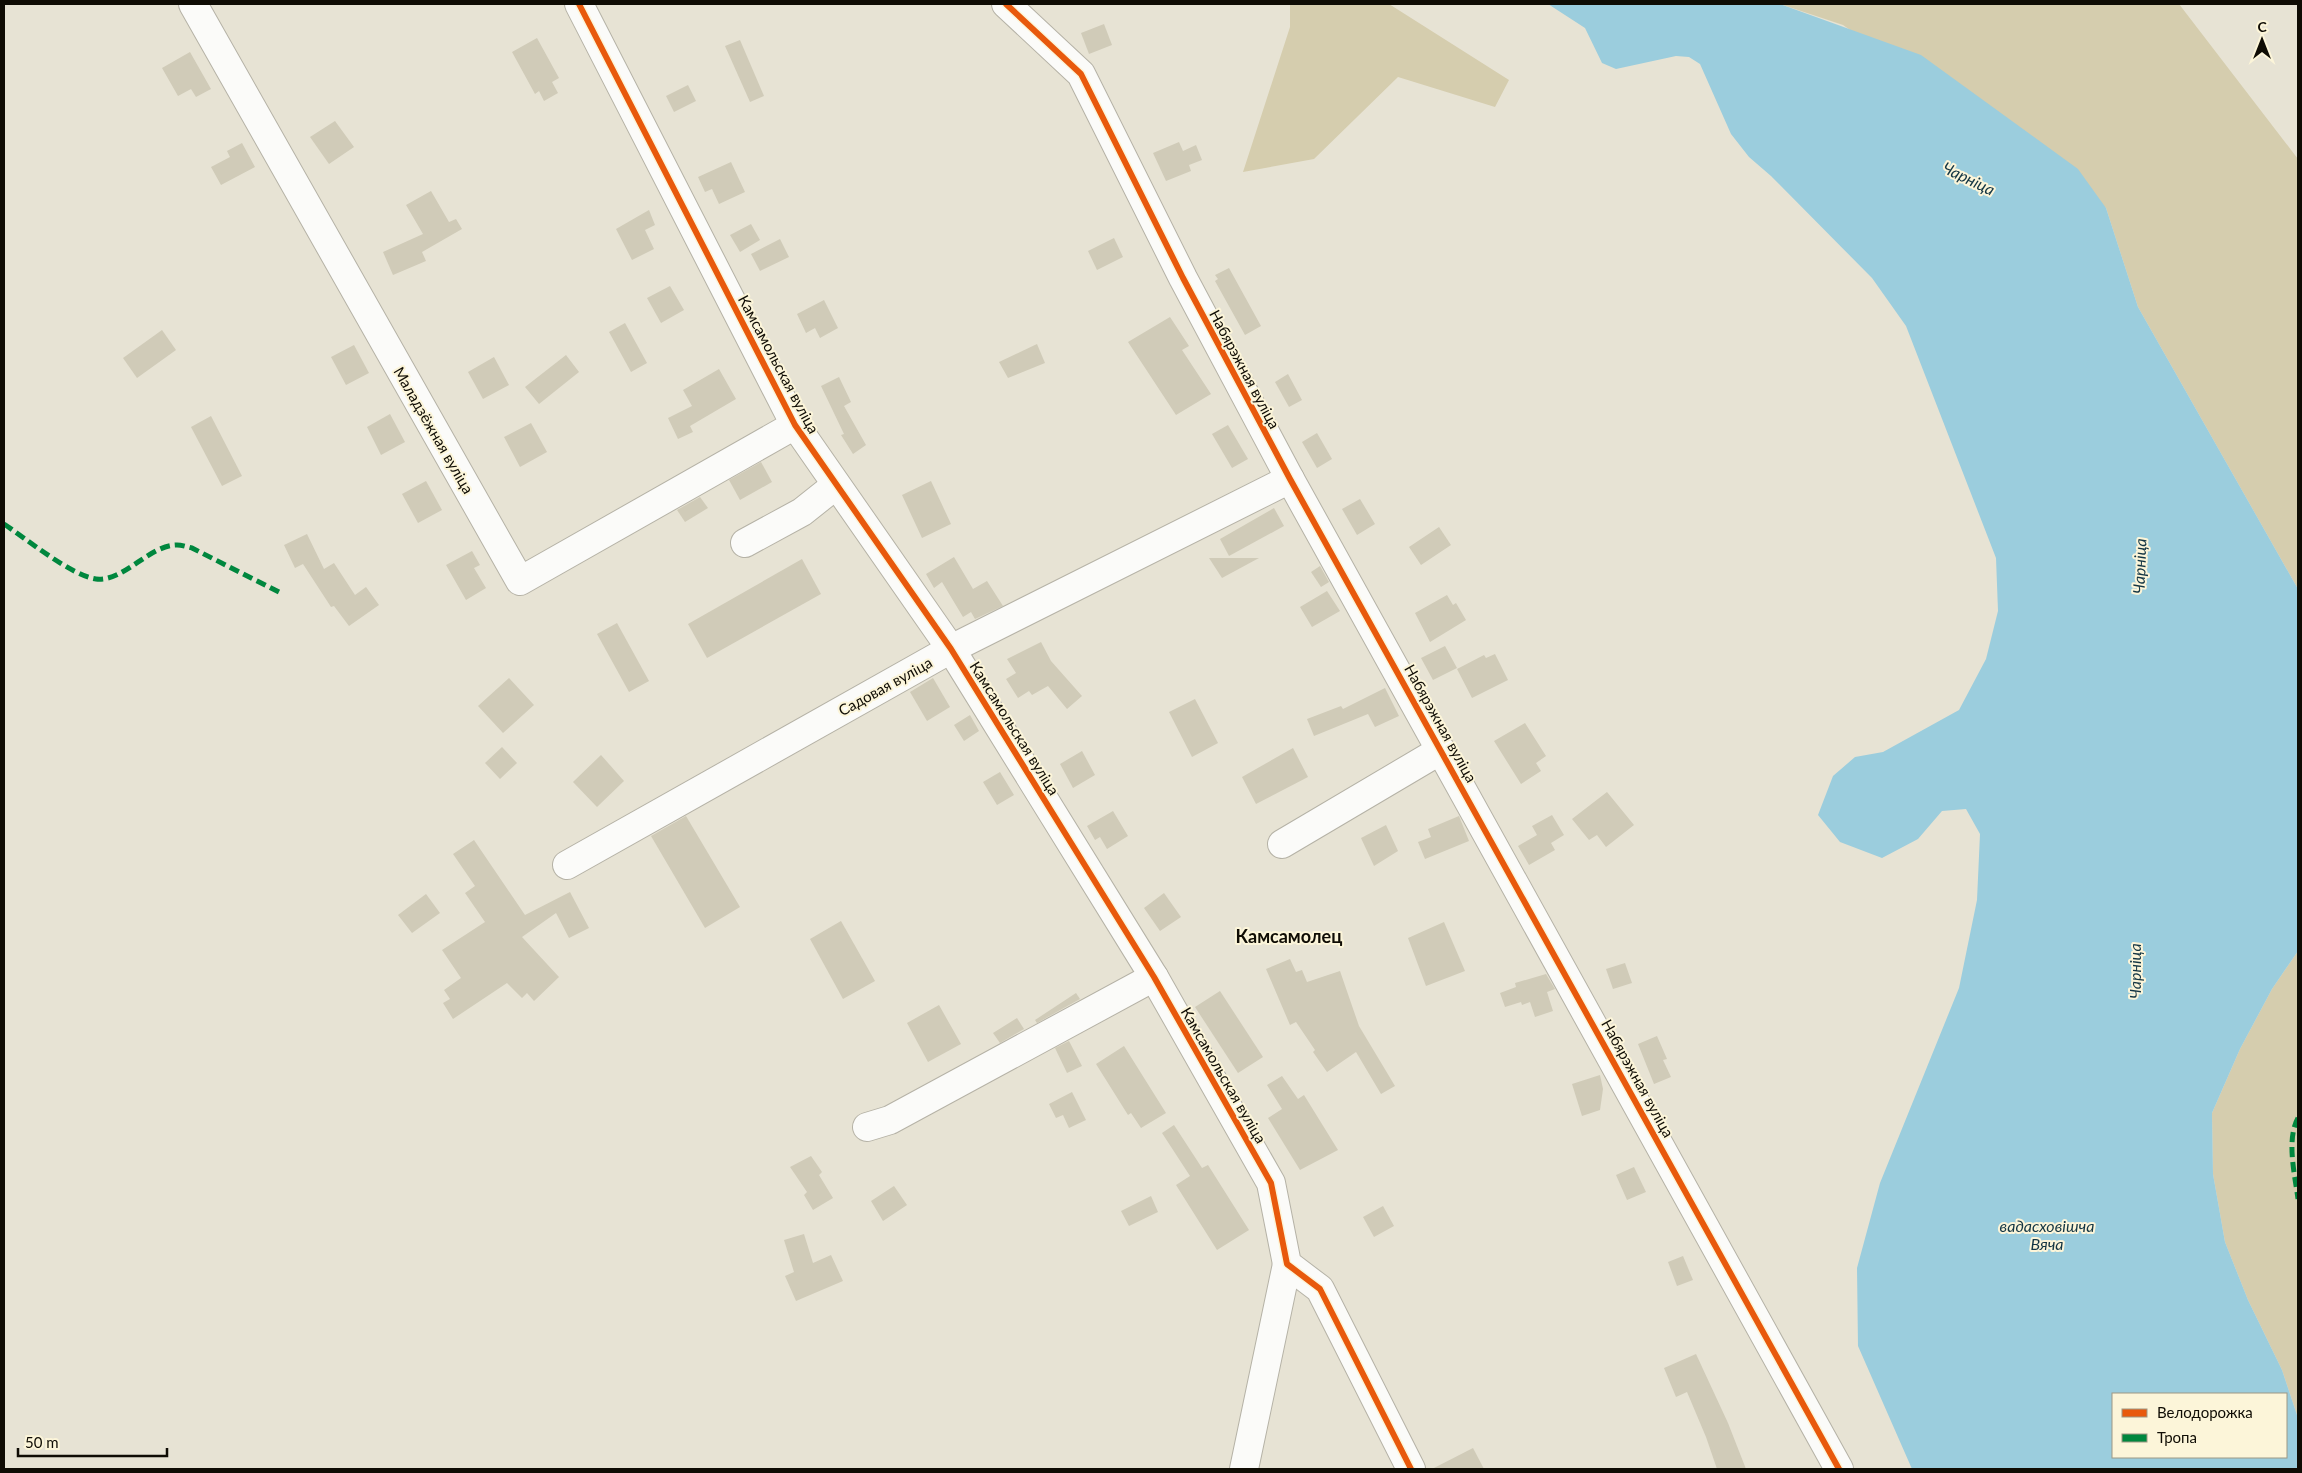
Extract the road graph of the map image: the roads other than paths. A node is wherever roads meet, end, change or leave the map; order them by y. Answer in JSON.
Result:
{"nodes":[{"id":1,"x":193,"y":4,"type":"edge"},
{"id":2,"x":579,"y":4,"type":"edge"},
{"id":3,"x":1006,"y":4,"type":"edge"},
{"id":4,"x":795,"y":425,"type":"junction"},
{"id":5,"x":1290,"y":479,"type":"junction"},
{"id":6,"x":836,"y":485,"type":"junction"},
{"id":7,"x":745,"y":543,"type":"dead end"},
{"id":8,"x":951,"y":649,"type":"junction"},
{"id":9,"x":1441,"y":750,"type":"junction"},
{"id":10,"x":1282,"y":844,"type":"dead end"},
{"id":11,"x":567,"y":865,"type":"dead end"},
{"id":12,"x":1154,"y":977,"type":"junction"},
{"id":13,"x":867,"y":1126,"type":"dead end"},
{"id":14,"x":1287,"y":1264,"type":"junction"},
{"id":15,"x":1244,"y":1469,"type":"edge"},
{"id":16,"x":1411,"y":1469,"type":"edge"},
{"id":17,"x":1840,"y":1469,"type":"edge"}],
"edges":[{"from":1,"to":4,"type":"street","name":"Маладзёжная вуліца"},
{"from":2,"to":4,"type":"street","name":"Камсамольская вуліца"},
{"from":3,"to":5,"type":"street","name":"Набярэжная вуліца"},
{"from":4,"to":6,"type":"street","name":"Камсамольская вуліца"},
{"from":5,"to":8,"type":"street","name":"Садовая вуліца"},
{"from":5,"to":9,"type":"street","name":"Набярэжная вуліца"},
{"from":6,"to":7,"type":"street"},
{"from":6,"to":8,"type":"street","name":"Камсамольская вуліца"},
{"from":8,"to":11,"type":"street","name":"Садовая вуліца"},
{"from":8,"to":12,"type":"street","name":"Камсамольская вуліца"},
{"from":9,"to":10,"type":"street"},
{"from":9,"to":17,"type":"street","name":"Набярэжная вуліца"},
{"from":12,"to":13,"type":"street"},
{"from":12,"to":14,"type":"street","name":"Камсамольская вуліца"},
{"from":14,"to":15,"type":"street"},
{"from":14,"to":16,"type":"street"}]}
